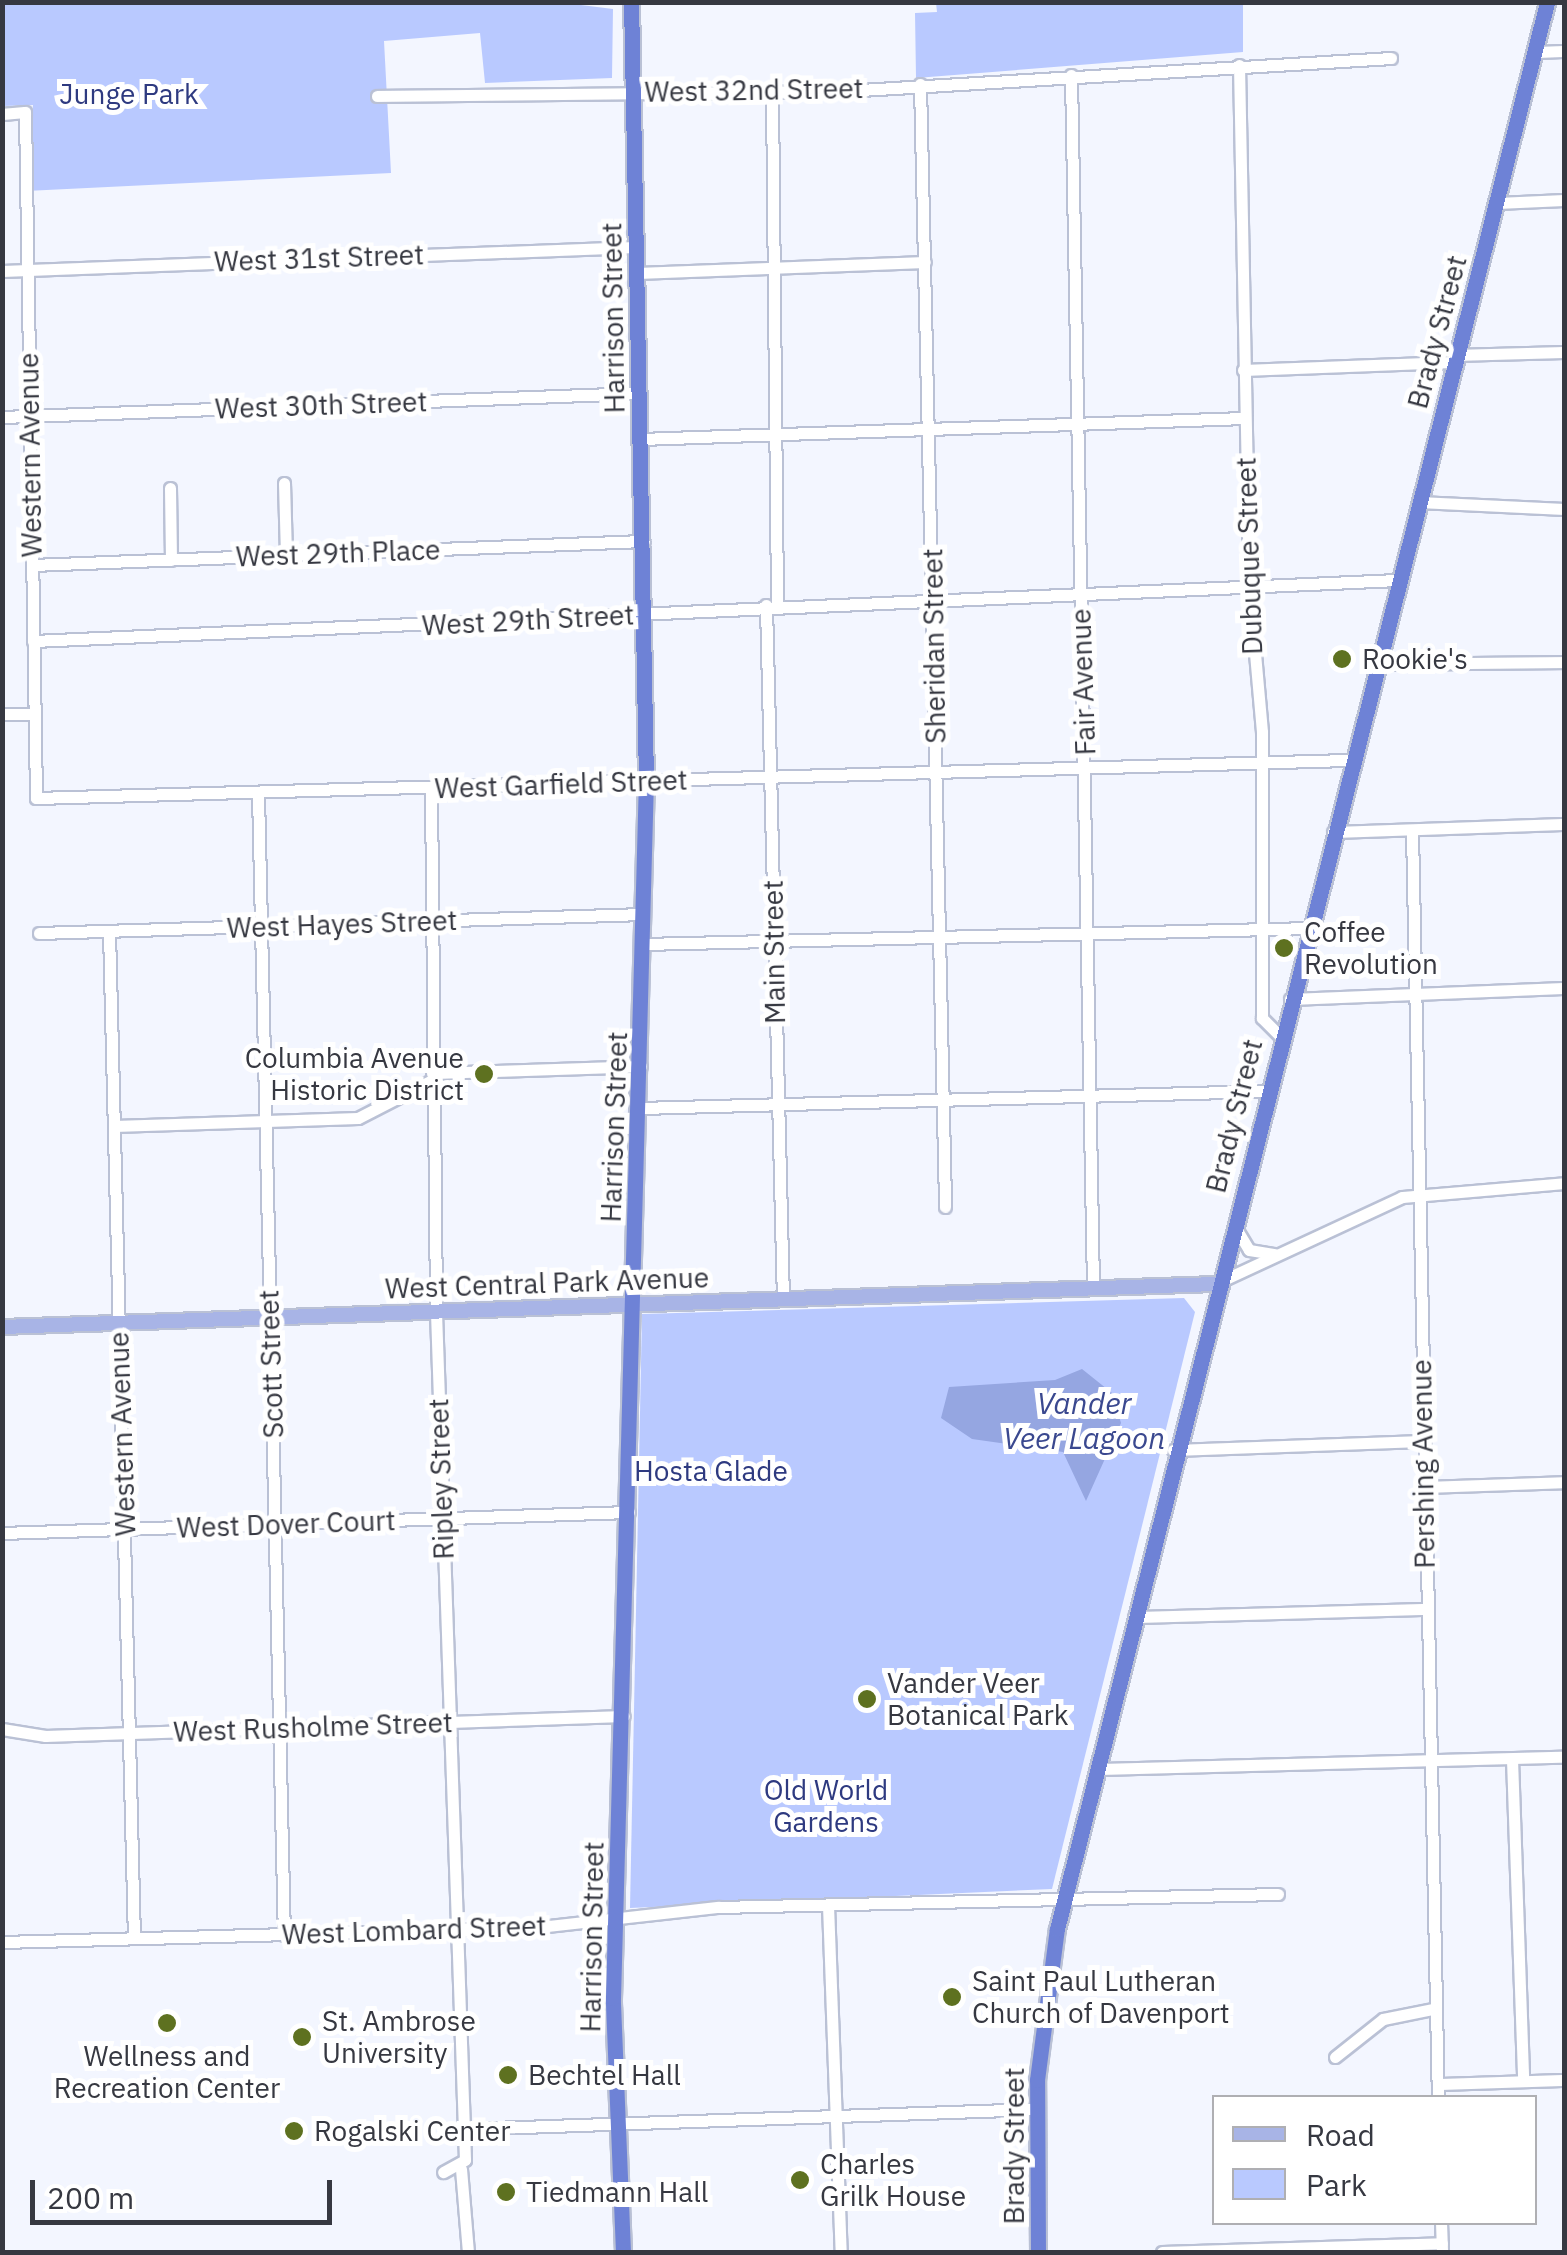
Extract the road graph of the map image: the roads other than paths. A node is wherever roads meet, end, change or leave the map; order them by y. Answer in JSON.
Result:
{"nodes":[{"id":1,"x":630,"y":2,"type":"edge"},
{"id":2,"x":1547,"y":2,"type":"edge"},
{"id":3,"x":1564,"y":51,"type":"edge"},
{"id":4,"x":1536,"y":52,"type":"junction"},
{"id":5,"x":1391,"y":58,"type":"dead end"},
{"id":6,"x":1239,"y":64,"type":"junction"},
{"id":7,"x":1071,"y":75,"type":"junction"},
{"id":8,"x":920,"y":84,"type":"junction"},
{"id":9,"x":772,"y":91,"type":"junction"},
{"id":10,"x":633,"y":93,"type":"junction"},
{"id":11,"x":377,"y":96,"type":"dead end"},
{"id":12,"x":2,"y":114,"type":"edge"},
{"id":13,"x":1564,"y":200,"type":"edge"},
{"id":14,"x":1497,"y":203,"type":"junction"},
{"id":15,"x":636,"y":247,"type":"junction"},
{"id":16,"x":926,"y":262,"type":"junction"},
{"id":17,"x":774,"y":268,"type":"junction"},
{"id":18,"x":27,"y":270,"type":"junction"},
{"id":19,"x":2,"y":271,"type":"edge"},
{"id":20,"x":637,"y":273,"type":"junction"},
{"id":21,"x":1564,"y":352,"type":"edge"},
{"id":22,"x":1453,"y":359,"type":"junction"},
{"id":23,"x":1243,"y":370,"type":"junction"},
{"id":24,"x":640,"y":393,"type":"junction"},
{"id":25,"x":30,"y":416,"type":"junction"},
{"id":26,"x":2,"y":417,"type":"edge"},
{"id":27,"x":1244,"y":418,"type":"junction"},
{"id":28,"x":1076,"y":424,"type":"junction"},
{"id":29,"x":930,"y":429,"type":"junction"},
{"id":30,"x":777,"y":434,"type":"junction"},
{"id":31,"x":640,"y":439,"type":"junction"},
{"id":32,"x":284,"y":483,"type":"dead end"},
{"id":33,"x":170,"y":488,"type":"dead end"},
{"id":34,"x":1418,"y":502,"type":"junction"},
{"id":35,"x":1564,"y":508,"type":"edge"},
{"id":36,"x":644,"y":541,"type":"junction"},
{"id":37,"x":286,"y":554,"type":"junction"},
{"id":38,"x":170,"y":560,"type":"junction"},
{"id":39,"x":32,"y":565,"type":"junction"},
{"id":40,"x":1399,"y":580,"type":"junction"},
{"id":41,"x":1250,"y":586,"type":"junction"},
{"id":42,"x":1081,"y":593,"type":"junction"},
{"id":43,"x":932,"y":598,"type":"junction"},
{"id":44,"x":771,"y":604,"type":"junction"},
{"id":45,"x":644,"y":615,"type":"junction"},
{"id":46,"x":33,"y":642,"type":"junction"},
{"id":47,"x":1564,"y":662,"type":"edge"},
{"id":48,"x":1375,"y":664,"type":"junction"},
{"id":49,"x":2,"y":714,"type":"edge"},
{"id":50,"x":34,"y":714,"type":"junction"},
{"id":51,"x":1350,"y":760,"type":"junction"},
{"id":52,"x":1262,"y":764,"type":"junction"},
{"id":53,"x":1086,"y":768,"type":"junction"},
{"id":54,"x":937,"y":772,"type":"junction"},
{"id":55,"x":770,"y":776,"type":"junction"},
{"id":56,"x":646,"y":781,"type":"junction"},
{"id":57,"x":431,"y":788,"type":"junction"},
{"id":58,"x":258,"y":793,"type":"junction"},
{"id":59,"x":36,"y":798,"type":"joint"},
{"id":60,"x":1564,"y":824,"type":"edge"},
{"id":61,"x":1412,"y":830,"type":"junction"},
{"id":62,"x":1333,"y":832,"type":"junction"},
{"id":63,"x":644,"y":914,"type":"junction"},
{"id":64,"x":432,"y":922,"type":"junction"},
{"id":65,"x":260,"y":926,"type":"junction"},
{"id":66,"x":1311,"y":928,"type":"junction"},
{"id":67,"x":1260,"y":929,"type":"junction"},
{"id":68,"x":109,"y":931,"type":"junction"},
{"id":69,"x":40,"y":933,"type":"dead end"},
{"id":70,"x":1089,"y":934,"type":"junction"},
{"id":71,"x":940,"y":938,"type":"junction"},
{"id":72,"x":774,"y":942,"type":"junction"},
{"id":73,"x":644,"y":944,"type":"junction"},
{"id":74,"x":1564,"y":988,"type":"edge"},
{"id":75,"x":1416,"y":994,"type":"junction"},
{"id":76,"x":1290,"y":999,"type":"junction"},
{"id":77,"x":1280,"y":1036,"type":"junction"},
{"id":78,"x":641,"y":1066,"type":"junction"},
{"id":79,"x":432,"y":1076,"type":"junction"},
{"id":80,"x":1266,"y":1091,"type":"junction"},
{"id":81,"x":1092,"y":1096,"type":"junction"},
{"id":82,"x":943,"y":1100,"type":"junction"},
{"id":83,"x":778,"y":1105,"type":"junction"},
{"id":84,"x":640,"y":1108,"type":"junction"},
{"id":85,"x":264,"y":1122,"type":"junction"},
{"id":86,"x":114,"y":1126,"type":"junction"},
{"id":87,"x":1564,"y":1183,"type":"edge"},
{"id":88,"x":1418,"y":1193,"type":"junction"},
{"id":89,"x":945,"y":1207,"type":"dead end"},
{"id":90,"x":1233,"y":1221,"type":"junction"},
{"id":91,"x":1279,"y":1253,"type":"junction"},
{"id":92,"x":1215,"y":1284,"type":"junction"},
{"id":93,"x":1092,"y":1290,"type":"junction"},
{"id":94,"x":782,"y":1300,"type":"junction"},
{"id":95,"x":634,"y":1304,"type":"junction"},
{"id":96,"x":436,"y":1312,"type":"junction"},
{"id":97,"x":268,"y":1318,"type":"junction"},
{"id":98,"x":118,"y":1324,"type":"junction"},
{"id":99,"x":2,"y":1327,"type":"edge"},
{"id":100,"x":1422,"y":1441,"type":"junction"},
{"id":101,"x":1173,"y":1450,"type":"junction"},
{"id":102,"x":1564,"y":1482,"type":"edge"},
{"id":103,"x":1423,"y":1487,"type":"junction"},
{"id":104,"x":629,"y":1512,"type":"junction"},
{"id":105,"x":442,"y":1520,"type":"junction"},
{"id":106,"x":277,"y":1524,"type":"junction"},
{"id":107,"x":125,"y":1529,"type":"junction"},
{"id":108,"x":2,"y":1533,"type":"edge"},
{"id":109,"x":1424,"y":1609,"type":"junction"},
{"id":110,"x":1134,"y":1617,"type":"junction"},
{"id":111,"x":624,"y":1716,"type":"junction"},
{"id":112,"x":450,"y":1722,"type":"junction"},
{"id":113,"x":282,"y":1729,"type":"junction"},
{"id":114,"x":2,"y":1730,"type":"edge"},
{"id":115,"x":130,"y":1734,"type":"junction"},
{"id":116,"x":1564,"y":1757,"type":"edge"},
{"id":117,"x":1512,"y":1759,"type":"junction"},
{"id":118,"x":1427,"y":1761,"type":"junction"},
{"id":119,"x":1096,"y":1769,"type":"junction"},
{"id":120,"x":1278,"y":1894,"type":"dead end"},
{"id":121,"x":1064,"y":1897,"type":"junction"},
{"id":122,"x":828,"y":1905,"type":"junction"},
{"id":123,"x":615,"y":1921,"type":"junction"},
{"id":124,"x":458,"y":1930,"type":"junction"},
{"id":125,"x":284,"y":1935,"type":"junction"},
{"id":126,"x":134,"y":1938,"type":"junction"},
{"id":127,"x":2,"y":1942,"type":"edge"},
{"id":128,"x":1432,"y":2009,"type":"junction"},
{"id":129,"x":1335,"y":2057,"type":"dead end"},
{"id":130,"x":1564,"y":2080,"type":"edge"},
{"id":131,"x":1523,"y":2081,"type":"junction"},
{"id":132,"x":1438,"y":2091,"type":"edge"},
{"id":133,"x":1038,"y":2109,"type":"junction"},
{"id":134,"x":836,"y":2115,"type":"junction"},
{"id":135,"x":618,"y":2122,"type":"junction"},
{"id":136,"x":464,"y":2129,"type":"junction"},
{"id":137,"x":460,"y":2169,"type":"junction"},
{"id":138,"x":443,"y":2172,"type":"dead end"},
{"id":139,"x":1442,"y":2248,"type":"edge"},
{"id":140,"x":1316,"y":2250,"type":"edge"},
{"id":141,"x":468,"y":2252,"type":"edge"},
{"id":142,"x":624,"y":2252,"type":"edge"},
{"id":143,"x":840,"y":2252,"type":"edge"},
{"id":144,"x":1038,"y":2252,"type":"edge"},
{"id":145,"x":1162,"y":2252,"type":"edge"},
{"id":146,"x":1202,"y":2252,"type":"edge"}],
"edges":[{"from":1,"to":10,"type":"highway","name":"Harrison Street"},
{"from":2,"to":4,"type":"highway","name":"Brady Street"},
{"from":3,"to":4,"type":"street"},
{"from":4,"to":14,"type":"highway","name":"Brady Street"},
{"from":5,"to":6,"type":"street","name":"West 32nd Street"},
{"from":6,"to":7,"type":"street","name":"West 32nd Street"},
{"from":6,"to":23,"type":"street","name":"Dubuque Street"},
{"from":7,"to":8,"type":"street","name":"West 32nd Street"},
{"from":7,"to":28,"type":"street","name":"Fair Avenue"},
{"from":8,"to":9,"type":"street","name":"West 32nd Street"},
{"from":8,"to":16,"type":"street","name":"Sheridan Street"},
{"from":9,"to":10,"type":"street","name":"West 32nd Street"},
{"from":9,"to":17,"type":"street","name":"Main Street"},
{"from":10,"to":11,"type":"street","name":"West 32nd Street"},
{"from":10,"to":15,"type":"highway","name":"Harrison Street"},
{"from":12,"to":18,"type":"street","name":"Western Avenue"},
{"from":13,"to":14,"type":"street"},
{"from":14,"to":22,"type":"highway","name":"Brady Street"},
{"from":15,"to":18,"type":"street","name":"West 31st Street"},
{"from":15,"to":20,"type":"highway","name":"Harrison Street"},
{"from":16,"to":17,"type":"street"},
{"from":16,"to":29,"type":"street","name":"Sheridan Street"},
{"from":17,"to":20,"type":"street"},
{"from":17,"to":30,"type":"street","name":"Main Street"},
{"from":18,"to":19,"type":"street","name":"West 31st Street"},
{"from":18,"to":25,"type":"street","name":"Western Avenue"},
{"from":20,"to":24,"type":"highway","name":"Harrison Street"},
{"from":21,"to":22,"type":"street"},
{"from":22,"to":23,"type":"street"},
{"from":22,"to":34,"type":"highway","name":"Brady Street"},
{"from":23,"to":27,"type":"street","name":"Dubuque Street"},
{"from":24,"to":25,"type":"street","name":"West 30th Street"},
{"from":24,"to":31,"type":"highway","name":"Harrison Street"},
{"from":25,"to":26,"type":"street","name":"West 30th Street"},
{"from":25,"to":39,"type":"street","name":"Western Avenue"},
{"from":27,"to":28,"type":"street"},
{"from":27,"to":41,"type":"street","name":"Dubuque Street"},
{"from":28,"to":29,"type":"street"},
{"from":28,"to":42,"type":"street","name":"Fair Avenue"},
{"from":29,"to":30,"type":"street"},
{"from":29,"to":43,"type":"street","name":"Sheridan Street"},
{"from":30,"to":31,"type":"street"},
{"from":30,"to":44,"type":"street","name":"Main Street"},
{"from":31,"to":36,"type":"highway","name":"Harrison Street"},
{"from":32,"to":37,"type":"street"},
{"from":33,"to":38,"type":"street"},
{"from":34,"to":35,"type":"street"},
{"from":34,"to":40,"type":"highway","name":"Brady Street"},
{"from":36,"to":37,"type":"street","name":"West 29th Place"},
{"from":36,"to":45,"type":"highway","name":"Harrison Street"},
{"from":37,"to":38,"type":"street","name":"West 29th Place"},
{"from":38,"to":39,"type":"street","name":"West 29th Place"},
{"from":39,"to":46,"type":"street","name":"Western Avenue"},
{"from":40,"to":41,"type":"street","name":"West 29th Street"},
{"from":40,"to":48,"type":"highway","name":"Brady Street"},
{"from":41,"to":42,"type":"street","name":"West 29th Street"},
{"from":41,"to":52,"type":"street","name":"Dubuque Street"},
{"from":42,"to":43,"type":"street","name":"West 29th Street"},
{"from":42,"to":53,"type":"street","name":"Fair Avenue"},
{"from":43,"to":44,"type":"street","name":"West 29th Street"},
{"from":43,"to":54,"type":"street","name":"Sheridan Street"},
{"from":44,"to":45,"type":"street","name":"West 29th Street"},
{"from":44,"to":55,"type":"street","name":"Main Street"},
{"from":45,"to":46,"type":"street","name":"West 29th Street"},
{"from":45,"to":56,"type":"highway","name":"Harrison Street"},
{"from":46,"to":50,"type":"street","name":"Western Avenue"},
{"from":47,"to":48,"type":"street"},
{"from":48,"to":51,"type":"highway","name":"Brady Street"},
{"from":49,"to":50,"type":"street"},
{"from":50,"to":59,"type":"street","name":"Western Avenue"},
{"from":51,"to":52,"type":"street","name":"West Garfield Street"},
{"from":51,"to":62,"type":"highway","name":"Brady Street"},
{"from":52,"to":53,"type":"street","name":"West Garfield Street"},
{"from":52,"to":67,"type":"street","name":"Dubuque Street"},
{"from":53,"to":54,"type":"street","name":"West Garfield Street"},
{"from":53,"to":70,"type":"street","name":"Fair Avenue"},
{"from":54,"to":55,"type":"street","name":"West Garfield Street"},
{"from":54,"to":71,"type":"street","name":"Sheridan Street"},
{"from":55,"to":56,"type":"street","name":"West Garfield Street"},
{"from":55,"to":72,"type":"street","name":"Main Street"},
{"from":56,"to":57,"type":"street","name":"West Garfield Street"},
{"from":56,"to":63,"type":"highway","name":"Harrison Street"},
{"from":57,"to":58,"type":"street","name":"West Garfield Street"},
{"from":57,"to":64,"type":"street","name":"Ripley Street"},
{"from":58,"to":59,"type":"street","name":"West Garfield Street"},
{"from":58,"to":65,"type":"street","name":"Scott Street"},
{"from":60,"to":61,"type":"street"},
{"from":61,"to":62,"type":"street"},
{"from":61,"to":75,"type":"street","name":"Pershing Avenue"},
{"from":62,"to":66,"type":"highway","name":"Brady Street"},
{"from":63,"to":64,"type":"street","name":"West Hayes Street"},
{"from":63,"to":73,"type":"highway","name":"Harrison Street"},
{"from":64,"to":65,"type":"street","name":"West Hayes Street"},
{"from":64,"to":79,"type":"street","name":"Ripley Street"},
{"from":65,"to":68,"type":"street","name":"West Hayes Street"},
{"from":65,"to":85,"type":"street","name":"Scott Street"},
{"from":66,"to":67,"type":"street"},
{"from":66,"to":76,"type":"highway","name":"Brady Street"},
{"from":67,"to":70,"type":"street"},
{"from":67,"to":77,"type":"street","name":"Dubuque Street"},
{"from":68,"to":69,"type":"street","name":"West Hayes Street"},
{"from":68,"to":86,"type":"street","name":"Western Avenue"},
{"from":70,"to":71,"type":"street"},
{"from":70,"to":81,"type":"street","name":"Fair Avenue"},
{"from":71,"to":72,"type":"street"},
{"from":71,"to":82,"type":"street","name":"Sheridan Street"},
{"from":72,"to":73,"type":"street"},
{"from":72,"to":83,"type":"street","name":"Main Street"},
{"from":73,"to":78,"type":"highway","name":"Harrison Street"},
{"from":74,"to":75,"type":"street"},
{"from":75,"to":76,"type":"street"},
{"from":75,"to":88,"type":"street","name":"Pershing Avenue"},
{"from":76,"to":77,"type":"highway","name":"Brady Street"},
{"from":77,"to":80,"type":"highway","name":"Brady Street"},
{"from":78,"to":79,"type":"street"},
{"from":78,"to":84,"type":"highway","name":"Harrison Street"},
{"from":79,"to":85,"type":"street"},
{"from":79,"to":96,"type":"street","name":"Ripley Street"},
{"from":80,"to":81,"type":"street"},
{"from":80,"to":90,"type":"highway","name":"Brady Street"},
{"from":81,"to":82,"type":"street"},
{"from":81,"to":93,"type":"street","name":"Fair Avenue"},
{"from":82,"to":83,"type":"street"},
{"from":82,"to":89,"type":"street","name":"Sheridan Street"},
{"from":83,"to":84,"type":"street"},
{"from":83,"to":94,"type":"street","name":"Main Street"},
{"from":84,"to":95,"type":"highway","name":"Harrison Street"},
{"from":85,"to":86,"type":"street"},
{"from":85,"to":97,"type":"street","name":"Scott Street"},
{"from":86,"to":98,"type":"street","name":"Western Avenue"},
{"from":87,"to":88,"type":"street"},
{"from":88,"to":91,"type":"street"},
{"from":88,"to":100,"type":"street","name":"Pershing Avenue"},
{"from":90,"to":91,"type":"street"},
{"from":90,"to":92,"type":"highway","name":"Brady Street"},
{"from":91,"to":92,"type":"street"},
{"from":92,"to":93,"type":"main road","name":"West Central Park Avenue"},
{"from":92,"to":101,"type":"highway","name":"Brady Street"},
{"from":93,"to":94,"type":"main road","name":"West Central Park Avenue"},
{"from":94,"to":95,"type":"main road","name":"West Central Park Avenue"},
{"from":95,"to":96,"type":"main road","name":"West Central Park Avenue"},
{"from":95,"to":104,"type":"highway","name":"Harrison Street"},
{"from":96,"to":97,"type":"main road","name":"West Central Park Avenue"},
{"from":96,"to":105,"type":"street","name":"Ripley Street"},
{"from":97,"to":98,"type":"main road","name":"West Central Park Avenue"},
{"from":97,"to":106,"type":"street","name":"Scott Street"},
{"from":98,"to":99,"type":"main road","name":"West Central Park Avenue"},
{"from":98,"to":107,"type":"street","name":"Western Avenue"},
{"from":100,"to":101,"type":"street"},
{"from":100,"to":103,"type":"street","name":"Pershing Avenue"},
{"from":101,"to":110,"type":"highway","name":"Brady Street"},
{"from":102,"to":103,"type":"street"},
{"from":103,"to":109,"type":"street","name":"Pershing Avenue"},
{"from":104,"to":105,"type":"street","name":"West Dover Court"},
{"from":104,"to":111,"type":"highway","name":"Harrison Street"},
{"from":105,"to":106,"type":"street","name":"West Dover Court"},
{"from":105,"to":112,"type":"street","name":"Ripley Street"},
{"from":106,"to":107,"type":"street","name":"West Dover Court"},
{"from":106,"to":113,"type":"street","name":"Scott Street"},
{"from":107,"to":108,"type":"street","name":"West Dover Court"},
{"from":107,"to":115,"type":"street","name":"Western Avenue"},
{"from":109,"to":110,"type":"street"},
{"from":109,"to":118,"type":"street","name":"Pershing Avenue"},
{"from":110,"to":119,"type":"highway","name":"Brady Street"},
{"from":111,"to":112,"type":"street","name":"West Rusholme Street"},
{"from":111,"to":123,"type":"highway","name":"Harrison Street"},
{"from":112,"to":113,"type":"street","name":"West Rusholme Street"},
{"from":112,"to":124,"type":"street","name":"Ripley Street"},
{"from":113,"to":115,"type":"street","name":"West Rusholme Street"},
{"from":113,"to":125,"type":"street","name":"Scott Street"},
{"from":114,"to":115,"type":"street","name":"West Rusholme Street"},
{"from":115,"to":126,"type":"street","name":"Western Avenue"},
{"from":116,"to":117,"type":"street"},
{"from":117,"to":118,"type":"street"},
{"from":117,"to":131,"type":"street"},
{"from":118,"to":119,"type":"street"},
{"from":118,"to":128,"type":"street","name":"Pershing Avenue"},
{"from":119,"to":121,"type":"highway","name":"Brady Street"},
{"from":120,"to":121,"type":"street","name":"West Lombard Street"},
{"from":121,"to":122,"type":"street","name":"West Lombard Street"},
{"from":121,"to":133,"type":"highway","name":"Brady Street"},
{"from":122,"to":123,"type":"street","name":"West Lombard Street"},
{"from":122,"to":134,"type":"street"},
{"from":123,"to":124,"type":"street","name":"West Lombard Street"},
{"from":123,"to":135,"type":"highway","name":"Harrison Street"},
{"from":124,"to":125,"type":"street","name":"West Lombard Street"},
{"from":124,"to":136,"type":"street","name":"Ripley Street"},
{"from":125,"to":126,"type":"street","name":"West Lombard Street"},
{"from":126,"to":127,"type":"street","name":"West Lombard Street"},
{"from":128,"to":129,"type":"street"},
{"from":128,"to":132,"type":"street","name":"Pershing Avenue"},
{"from":130,"to":131,"type":"street"},
{"from":131,"to":132,"type":"street"},
{"from":133,"to":134,"type":"street"},
{"from":133,"to":144,"type":"highway","name":"Brady Street"},
{"from":134,"to":135,"type":"street"},
{"from":134,"to":143,"type":"street"},
{"from":135,"to":136,"type":"street"},
{"from":135,"to":142,"type":"highway","name":"Harrison Street"},
{"from":136,"to":137,"type":"street","name":"Ripley Street"},
{"from":137,"to":138,"type":"street"},
{"from":137,"to":141,"type":"street","name":"Ripley Street"},
{"from":139,"to":140,"type":"street"},
{"from":140,"to":146,"type":"street"},
{"from":145,"to":146,"type":"street"}]}
